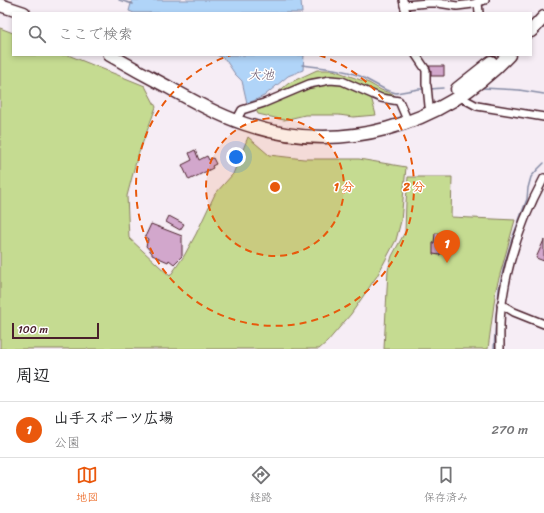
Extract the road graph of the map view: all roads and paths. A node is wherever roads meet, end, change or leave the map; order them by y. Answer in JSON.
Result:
{"nodes":[{"id":1,"x":481,"y":1,"type":"edge"},
{"id":2,"x":404,"y":3,"type":"edge"},
{"id":3,"x":0,"y":5,"type":"edge"},
{"id":4,"x":544,"y":8,"type":"edge"},
{"id":5,"x":0,"y":12,"type":"edge"},
{"id":6,"x":21,"y":12,"type":"edge"},
{"id":7,"x":479,"y":12,"type":"edge"},
{"id":8,"x":12,"y":16,"type":"edge"},
{"id":9,"x":544,"y":17,"type":"edge"},
{"id":10,"x":532,"y":21,"type":"edge"},
{"id":11,"x":532,"y":30,"type":"edge"},
{"id":12,"x":112,"y":56,"type":"edge"},
{"id":13,"x":125,"y":56,"type":"edge"},
{"id":14,"x":417,"y":56,"type":"edge"},
{"id":15,"x":498,"y":56,"type":"edge"},
{"id":16,"x":508,"y":56,"type":"edge"},
{"id":17,"x":458,"y":93,"type":"junction"},
{"id":18,"x":430,"y":109,"type":"junction"},
{"id":19,"x":544,"y":117,"type":"edge"},
{"id":20,"x":237,"y":118,"type":"junction"},
{"id":21,"x":407,"y":119,"type":"junction"},
{"id":22,"x":544,"y":178,"type":"edge"},
{"id":23,"x":501,"y":304,"type":"junction"},
{"id":24,"x":544,"y":324,"type":"edge"},
{"id":25,"x":500,"y":349,"type":"edge"}],
"edges":[{"from":1,"to":2,"type":"street"},
{"from":1,"to":7,"type":"street"},
{"from":3,"to":6,"type":"highway"},
{"from":4,"to":10,"type":"highway"},
{"from":5,"to":8,"type":"highway"},
{"from":9,"to":11,"type":"highway"},
{"from":12,"to":20,"type":"highway"},
{"from":13,"to":20,"type":"highway"},
{"from":14,"to":18,"type":"street"},
{"from":15,"to":17,"type":"highway"},
{"from":16,"to":17,"type":"highway"},
{"from":17,"to":18,"type":"highway"},
{"from":17,"to":19,"type":"street"},
{"from":18,"to":21,"type":"highway"},
{"from":20,"to":21,"type":"highway"},
{"from":20,"to":21,"type":"street"},
{"from":22,"to":23,"type":"street"},
{"from":23,"to":24,"type":"street"},
{"from":23,"to":25,"type":"street"}]}
